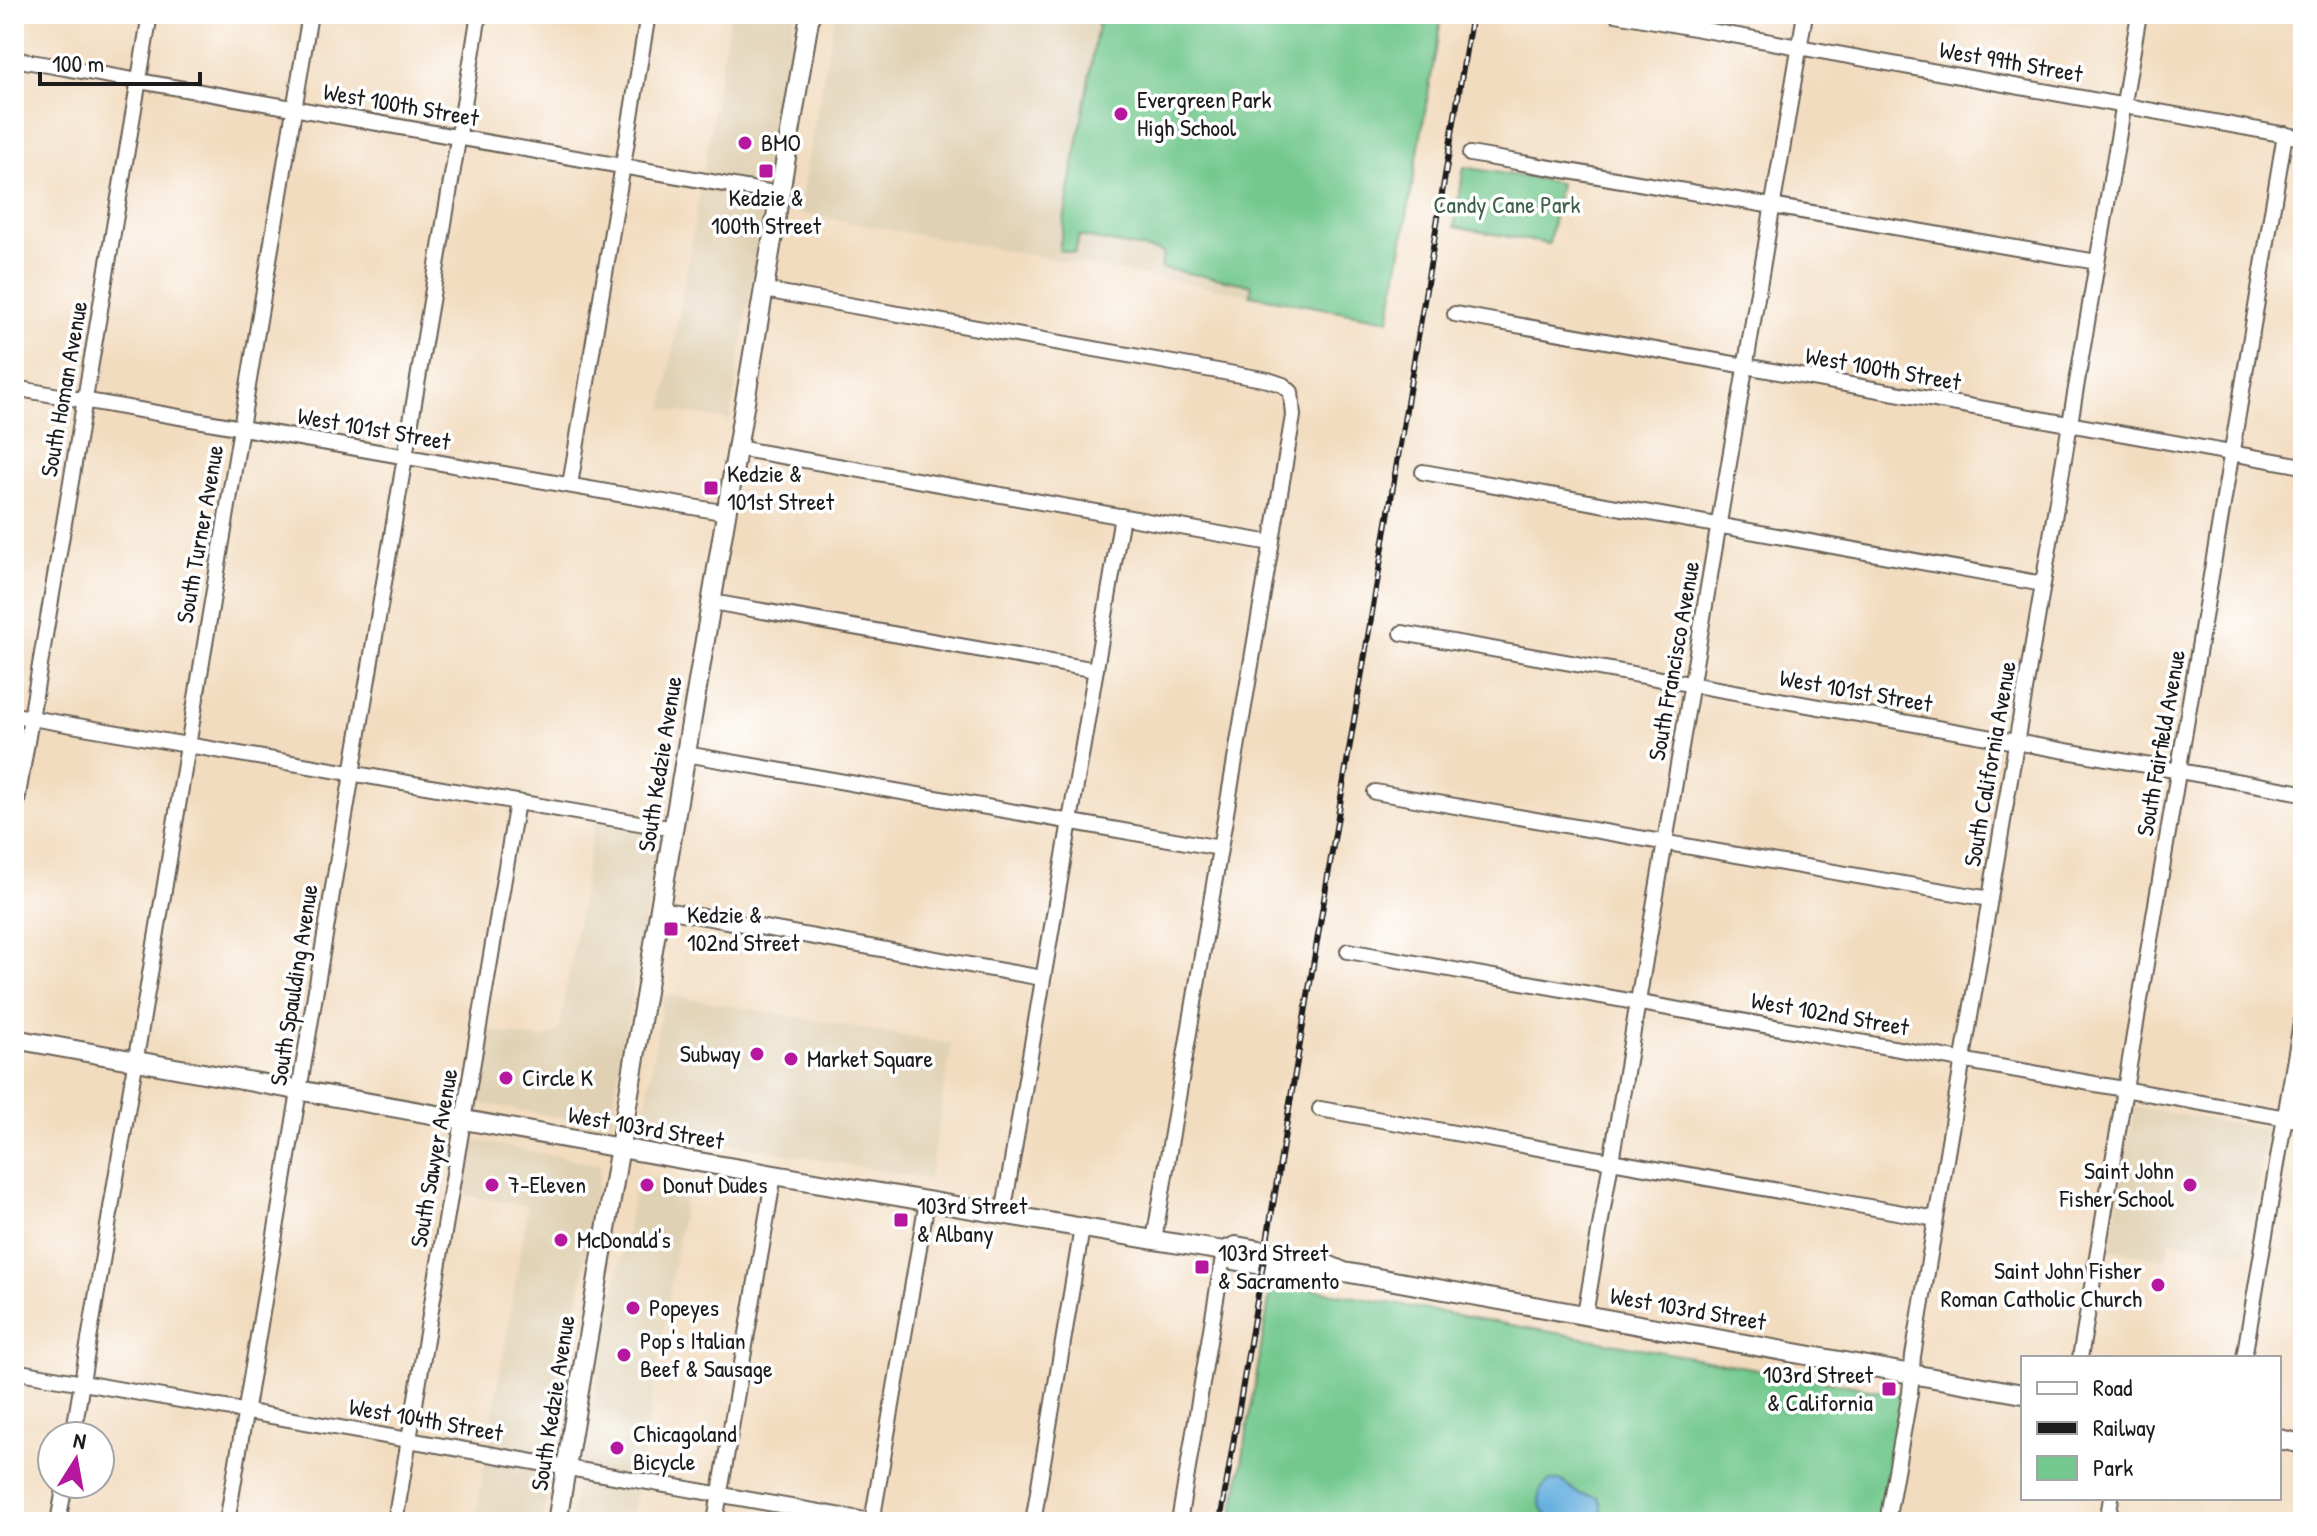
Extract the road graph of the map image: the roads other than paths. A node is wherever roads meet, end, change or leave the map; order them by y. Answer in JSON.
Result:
{"nodes":[{"id":1,"x":150,"y":14,"type":"edge"},
{"id":2,"x":310,"y":14,"type":"edge"},
{"id":3,"x":479,"y":14,"type":"edge"},
{"id":4,"x":648,"y":14,"type":"edge"},
{"id":5,"x":810,"y":14,"type":"edge"},
{"id":6,"x":1616,"y":14,"type":"edge"},
{"id":7,"x":1805,"y":14,"type":"edge"},
{"id":8,"x":2139,"y":14,"type":"edge"},
{"id":9,"x":1800,"y":48,"type":"junction"},
{"id":10,"x":14,"y":59,"type":"edge"},
{"id":11,"x":139,"y":81,"type":"junction"},
{"id":12,"x":2124,"y":105,"type":"junction"},
{"id":13,"x":295,"y":109,"type":"junction"},
{"id":14,"x":2285,"y":134,"type":"junction"},
{"id":15,"x":458,"y":137,"type":"junction"},
{"id":16,"x":2303,"y":138,"type":"edge"},
{"id":17,"x":1470,"y":154,"type":"dead end"},
{"id":18,"x":623,"y":167,"type":"junction"},
{"id":19,"x":780,"y":194,"type":"junction"},
{"id":20,"x":1773,"y":207,"type":"junction"},
{"id":21,"x":2097,"y":262,"type":"junction"},
{"id":22,"x":764,"y":290,"type":"junction"},
{"id":23,"x":1455,"y":314,"type":"dead end"},
{"id":24,"x":1746,"y":366,"type":"junction"},
{"id":25,"x":14,"y":388,"type":"edge"},
{"id":26,"x":85,"y":400,"type":"junction"},
{"id":27,"x":2070,"y":425,"type":"junction"},
{"id":28,"x":240,"y":427,"type":"junction"},
{"id":29,"x":737,"y":448,"type":"junction"},
{"id":30,"x":2231,"y":454,"type":"junction"},
{"id":31,"x":404,"y":456,"type":"junction"},
{"id":32,"x":2303,"y":466,"type":"edge"},
{"id":33,"x":1423,"y":472,"type":"dead end"},
{"id":34,"x":570,"y":485,"type":"junction"},
{"id":35,"x":727,"y":513,"type":"junction"},
{"id":36,"x":1122,"y":516,"type":"junction"},
{"id":37,"x":1719,"y":524,"type":"junction"},
{"id":38,"x":1271,"y":543,"type":"junction"},
{"id":39,"x":2043,"y":584,"type":"junction"},
{"id":40,"x":712,"y":602,"type":"junction"},
{"id":41,"x":1402,"y":633,"type":"dead end"},
{"id":42,"x":1096,"y":670,"type":"junction"},
{"id":43,"x":1692,"y":684,"type":"junction"},
{"id":44,"x":14,"y":715,"type":"edge"},
{"id":45,"x":31,"y":718,"type":"junction"},
{"id":46,"x":2016,"y":742,"type":"junction"},
{"id":47,"x":187,"y":745,"type":"junction"},
{"id":48,"x":686,"y":754,"type":"junction"},
{"id":49,"x":2178,"y":771,"type":"junction"},
{"id":50,"x":351,"y":773,"type":"junction"},
{"id":51,"x":1375,"y":792,"type":"dead end"},
{"id":52,"x":2303,"y":793,"type":"edge"},
{"id":53,"x":517,"y":802,"type":"junction"},
{"id":54,"x":14,"y":819,"type":"edge"},
{"id":55,"x":1069,"y":822,"type":"junction"},
{"id":56,"x":674,"y":829,"type":"junction"},
{"id":57,"x":1665,"y":842,"type":"junction"},
{"id":58,"x":1220,"y":848,"type":"junction"},
{"id":59,"x":1990,"y":899,"type":"junction"},
{"id":60,"x":660,"y":909,"type":"junction"},
{"id":61,"x":1348,"y":951,"type":"dead end"},
{"id":62,"x":1042,"y":978,"type":"junction"},
{"id":63,"x":1638,"y":1002,"type":"junction"},
{"id":64,"x":2303,"y":1011,"type":"edge"},
{"id":65,"x":14,"y":1039,"type":"edge"},
{"id":66,"x":1963,"y":1060,"type":"junction"},
{"id":67,"x":135,"y":1061,"type":"junction"},
{"id":68,"x":2124,"y":1089,"type":"junction"},
{"id":69,"x":299,"y":1090,"type":"junction"},
{"id":70,"x":1320,"y":1109,"type":"dead end"},
{"id":71,"x":2285,"y":1118,"type":"junction"},
{"id":72,"x":463,"y":1119,"type":"junction"},
{"id":73,"x":2303,"y":1121,"type":"edge"},
{"id":74,"x":620,"y":1148,"type":"junction"},
{"id":75,"x":1611,"y":1161,"type":"junction"},
{"id":76,"x":774,"y":1175,"type":"junction"},
{"id":77,"x":927,"y":1201,"type":"junction"},
{"id":78,"x":1003,"y":1214,"type":"junction"},
{"id":79,"x":1936,"y":1219,"type":"junction"},
{"id":80,"x":1082,"y":1228,"type":"junction"},
{"id":81,"x":1154,"y":1240,"type":"junction"},
{"id":82,"x":1224,"y":1251,"type":"junction"},
{"id":83,"x":1585,"y":1315,"type":"junction"},
{"id":84,"x":2080,"y":1356,"type":"edge"},
{"id":85,"x":2244,"y":1356,"type":"edge"},
{"id":86,"x":14,"y":1371,"type":"edge"},
{"id":87,"x":1911,"y":1374,"type":"junction"},
{"id":88,"x":81,"y":1383,"type":"junction"},
{"id":89,"x":2021,"y":1394,"type":"edge"},
{"id":90,"x":245,"y":1411,"type":"junction"},
{"id":91,"x":75,"y":1420,"type":"edge"},
{"id":92,"x":409,"y":1439,"type":"junction"},
{"id":93,"x":2281,"y":1439,"type":"edge"},
{"id":94,"x":2303,"y":1444,"type":"edge"},
{"id":95,"x":566,"y":1467,"type":"junction"},
{"id":96,"x":720,"y":1494,"type":"junction"},
{"id":97,"x":62,"y":1500,"type":"edge"},
{"id":98,"x":2111,"y":1500,"type":"edge"},
{"id":99,"x":58,"y":1522,"type":"edge"},
{"id":100,"x":227,"y":1522,"type":"edge"},
{"id":101,"x":395,"y":1522,"type":"edge"},
{"id":102,"x":557,"y":1522,"type":"edge"},
{"id":103,"x":715,"y":1522,"type":"edge"},
{"id":104,"x":874,"y":1522,"type":"edge"},
{"id":105,"x":1033,"y":1522,"type":"edge"},
{"id":106,"x":1179,"y":1522,"type":"edge"},
{"id":107,"x":1887,"y":1522,"type":"edge"},
{"id":108,"x":2107,"y":1522,"type":"edge"}],
"edges":[{"from":1,"to":11,"type":"street","name":"South Homan Avenue"},
{"from":2,"to":13,"type":"street","name":"South Turner Avenue"},
{"from":3,"to":15,"type":"street","name":"South Spaulding Avenue"},
{"from":4,"to":18,"type":"street"},
{"from":5,"to":19,"type":"main road","name":"South Kedzie Avenue"},
{"from":6,"to":9,"type":"street","name":"West 99th Street"},
{"from":7,"to":9,"type":"street","name":"South Francisco Avenue"},
{"from":8,"to":12,"type":"street","name":"South California Avenue"},
{"from":9,"to":12,"type":"street","name":"West 99th Street"},
{"from":9,"to":20,"type":"street","name":"South Francisco Avenue"},
{"from":10,"to":11,"type":"street","name":"West 100th Street"},
{"from":11,"to":13,"type":"street","name":"West 100th Street"},
{"from":11,"to":26,"type":"street","name":"South Homan Avenue"},
{"from":12,"to":14,"type":"street","name":"West 99th Street"},
{"from":12,"to":21,"type":"street","name":"South California Avenue"},
{"from":13,"to":15,"type":"street","name":"West 100th Street"},
{"from":13,"to":28,"type":"street","name":"South Turner Avenue"},
{"from":14,"to":16,"type":"street","name":"West 99th Street"},
{"from":14,"to":30,"type":"street","name":"South Fairfield Avenue"},
{"from":15,"to":18,"type":"street","name":"West 100th Street"},
{"from":15,"to":31,"type":"street","name":"South Spaulding Avenue"},
{"from":17,"to":20,"type":"street"},
{"from":18,"to":19,"type":"street","name":"West 100th Street"},
{"from":18,"to":34,"type":"street"},
{"from":19,"to":22,"type":"main road","name":"South Kedzie Avenue"},
{"from":20,"to":21,"type":"street"},
{"from":20,"to":24,"type":"street","name":"South Francisco Avenue"},
{"from":21,"to":27,"type":"street","name":"South California Avenue"},
{"from":22,"to":29,"type":"main road","name":"South Kedzie Avenue"},
{"from":22,"to":38,"type":"street"},
{"from":23,"to":24,"type":"street","name":"West 100th Street"},
{"from":24,"to":27,"type":"street","name":"West 100th Street"},
{"from":24,"to":37,"type":"street","name":"South Francisco Avenue"},
{"from":25,"to":26,"type":"street","name":"West 101st Street"},
{"from":26,"to":28,"type":"street","name":"West 101st Street"},
{"from":26,"to":45,"type":"street","name":"South Homan Avenue"},
{"from":27,"to":30,"type":"street","name":"West 100th Street"},
{"from":27,"to":39,"type":"street","name":"South California Avenue"},
{"from":28,"to":31,"type":"street","name":"West 101st Street"},
{"from":28,"to":47,"type":"street","name":"South Turner Avenue"},
{"from":29,"to":35,"type":"main road","name":"South Kedzie Avenue"},
{"from":29,"to":36,"type":"street"},
{"from":30,"to":32,"type":"street","name":"West 100th Street"},
{"from":30,"to":49,"type":"street","name":"South Fairfield Avenue"},
{"from":31,"to":34,"type":"street","name":"West 101st Street"},
{"from":31,"to":50,"type":"street","name":"South Spaulding Avenue"},
{"from":33,"to":37,"type":"street"},
{"from":34,"to":35,"type":"street","name":"West 101st Street"},
{"from":35,"to":40,"type":"main road","name":"South Kedzie Avenue"},
{"from":36,"to":38,"type":"street"},
{"from":36,"to":42,"type":"street"},
{"from":37,"to":39,"type":"street"},
{"from":37,"to":43,"type":"street","name":"South Francisco Avenue"},
{"from":38,"to":58,"type":"street"},
{"from":39,"to":46,"type":"street","name":"South California Avenue"},
{"from":40,"to":42,"type":"street"},
{"from":40,"to":48,"type":"main road","name":"South Kedzie Avenue"},
{"from":41,"to":43,"type":"street","name":"West 101st Street"},
{"from":42,"to":55,"type":"street"},
{"from":43,"to":46,"type":"street","name":"West 101st Street"},
{"from":43,"to":57,"type":"street","name":"South Francisco Avenue"},
{"from":44,"to":45,"type":"street"},
{"from":45,"to":47,"type":"street"},
{"from":45,"to":54,"type":"street","name":"South Homan Avenue"},
{"from":46,"to":49,"type":"street","name":"West 101st Street"},
{"from":46,"to":59,"type":"street","name":"South California Avenue"},
{"from":47,"to":50,"type":"street"},
{"from":47,"to":67,"type":"street","name":"South Turner Avenue"},
{"from":48,"to":55,"type":"street"},
{"from":48,"to":56,"type":"main road","name":"South Kedzie Avenue"},
{"from":49,"to":52,"type":"street","name":"West 101st Street"},
{"from":49,"to":68,"type":"street","name":"South Fairfield Avenue"},
{"from":50,"to":53,"type":"street"},
{"from":50,"to":69,"type":"street","name":"South Spaulding Avenue"},
{"from":51,"to":57,"type":"street"},
{"from":53,"to":56,"type":"street"},
{"from":53,"to":72,"type":"street","name":"South Sawyer Avenue"},
{"from":55,"to":58,"type":"street"},
{"from":55,"to":62,"type":"street"},
{"from":56,"to":60,"type":"main road","name":"South Kedzie Avenue"},
{"from":57,"to":59,"type":"street"},
{"from":57,"to":63,"type":"street","name":"South Francisco Avenue"},
{"from":58,"to":81,"type":"street"},
{"from":59,"to":66,"type":"street","name":"South California Avenue"},
{"from":60,"to":62,"type":"street"},
{"from":60,"to":74,"type":"main road","name":"South Kedzie Avenue"},
{"from":61,"to":63,"type":"street","name":"West 102nd Street"},
{"from":62,"to":78,"type":"street"},
{"from":63,"to":66,"type":"street","name":"West 102nd Street"},
{"from":63,"to":75,"type":"street","name":"South Francisco Avenue"},
{"from":64,"to":71,"type":"street"},
{"from":65,"to":67,"type":"main road","name":"West 103rd Street"},
{"from":66,"to":68,"type":"street","name":"West 102nd Street"},
{"from":66,"to":79,"type":"street","name":"South California Avenue"},
{"from":67,"to":69,"type":"main road","name":"West 103rd Street"},
{"from":67,"to":88,"type":"street","name":"South Turner Avenue"},
{"from":68,"to":71,"type":"street","name":"West 102nd Street"},
{"from":68,"to":84,"type":"street","name":"South Fairfield Avenue"},
{"from":69,"to":72,"type":"main road","name":"West 103rd Street"},
{"from":69,"to":90,"type":"street","name":"South Spaulding Avenue"},
{"from":70,"to":75,"type":"street"},
{"from":71,"to":73,"type":"street","name":"West 102nd Street"},
{"from":71,"to":85,"type":"street"},
{"from":72,"to":74,"type":"main road","name":"West 103rd Street"},
{"from":72,"to":92,"type":"street","name":"South Sawyer Avenue"},
{"from":74,"to":76,"type":"main road","name":"West 103rd Street"},
{"from":74,"to":95,"type":"main road","name":"South Kedzie Avenue"},
{"from":75,"to":79,"type":"street"},
{"from":75,"to":83,"type":"street","name":"South Francisco Avenue"},
{"from":76,"to":77,"type":"main road","name":"West 103rd Street"},
{"from":76,"to":96,"type":"street"},
{"from":77,"to":78,"type":"main road","name":"West 103rd Street"},
{"from":77,"to":104,"type":"street"},
{"from":78,"to":80,"type":"main road","name":"West 103rd Street"},
{"from":79,"to":87,"type":"street","name":"South California Avenue"},
{"from":80,"to":81,"type":"main road","name":"West 103rd Street"},
{"from":80,"to":105,"type":"street"},
{"from":81,"to":82,"type":"main road","name":"West 103rd Street"},
{"from":82,"to":83,"type":"main road","name":"West 103rd Street"},
{"from":82,"to":106,"type":"street"},
{"from":83,"to":87,"type":"main road","name":"West 103rd Street"},
{"from":86,"to":88,"type":"street","name":"West 104th Street"},
{"from":87,"to":89,"type":"main road","name":"West 103rd Street"},
{"from":87,"to":107,"type":"street","name":"South California Avenue"},
{"from":88,"to":90,"type":"street","name":"West 104th Street"},
{"from":88,"to":91,"type":"street","name":"South Turner Avenue"},
{"from":90,"to":92,"type":"street","name":"West 104th Street"},
{"from":90,"to":100,"type":"street","name":"South Spaulding Avenue"},
{"from":92,"to":95,"type":"street","name":"West 104th Street"},
{"from":92,"to":101,"type":"street","name":"South Sawyer Avenue"},
{"from":93,"to":94,"type":"main road"},
{"from":95,"to":96,"type":"street","name":"West 104th Street"},
{"from":95,"to":102,"type":"main road","name":"South Kedzie Avenue"},
{"from":96,"to":103,"type":"street"},
{"from":96,"to":104,"type":"street","name":"West 104th Street"},
{"from":97,"to":99,"type":"street"},
{"from":98,"to":108,"type":"street"}]}
